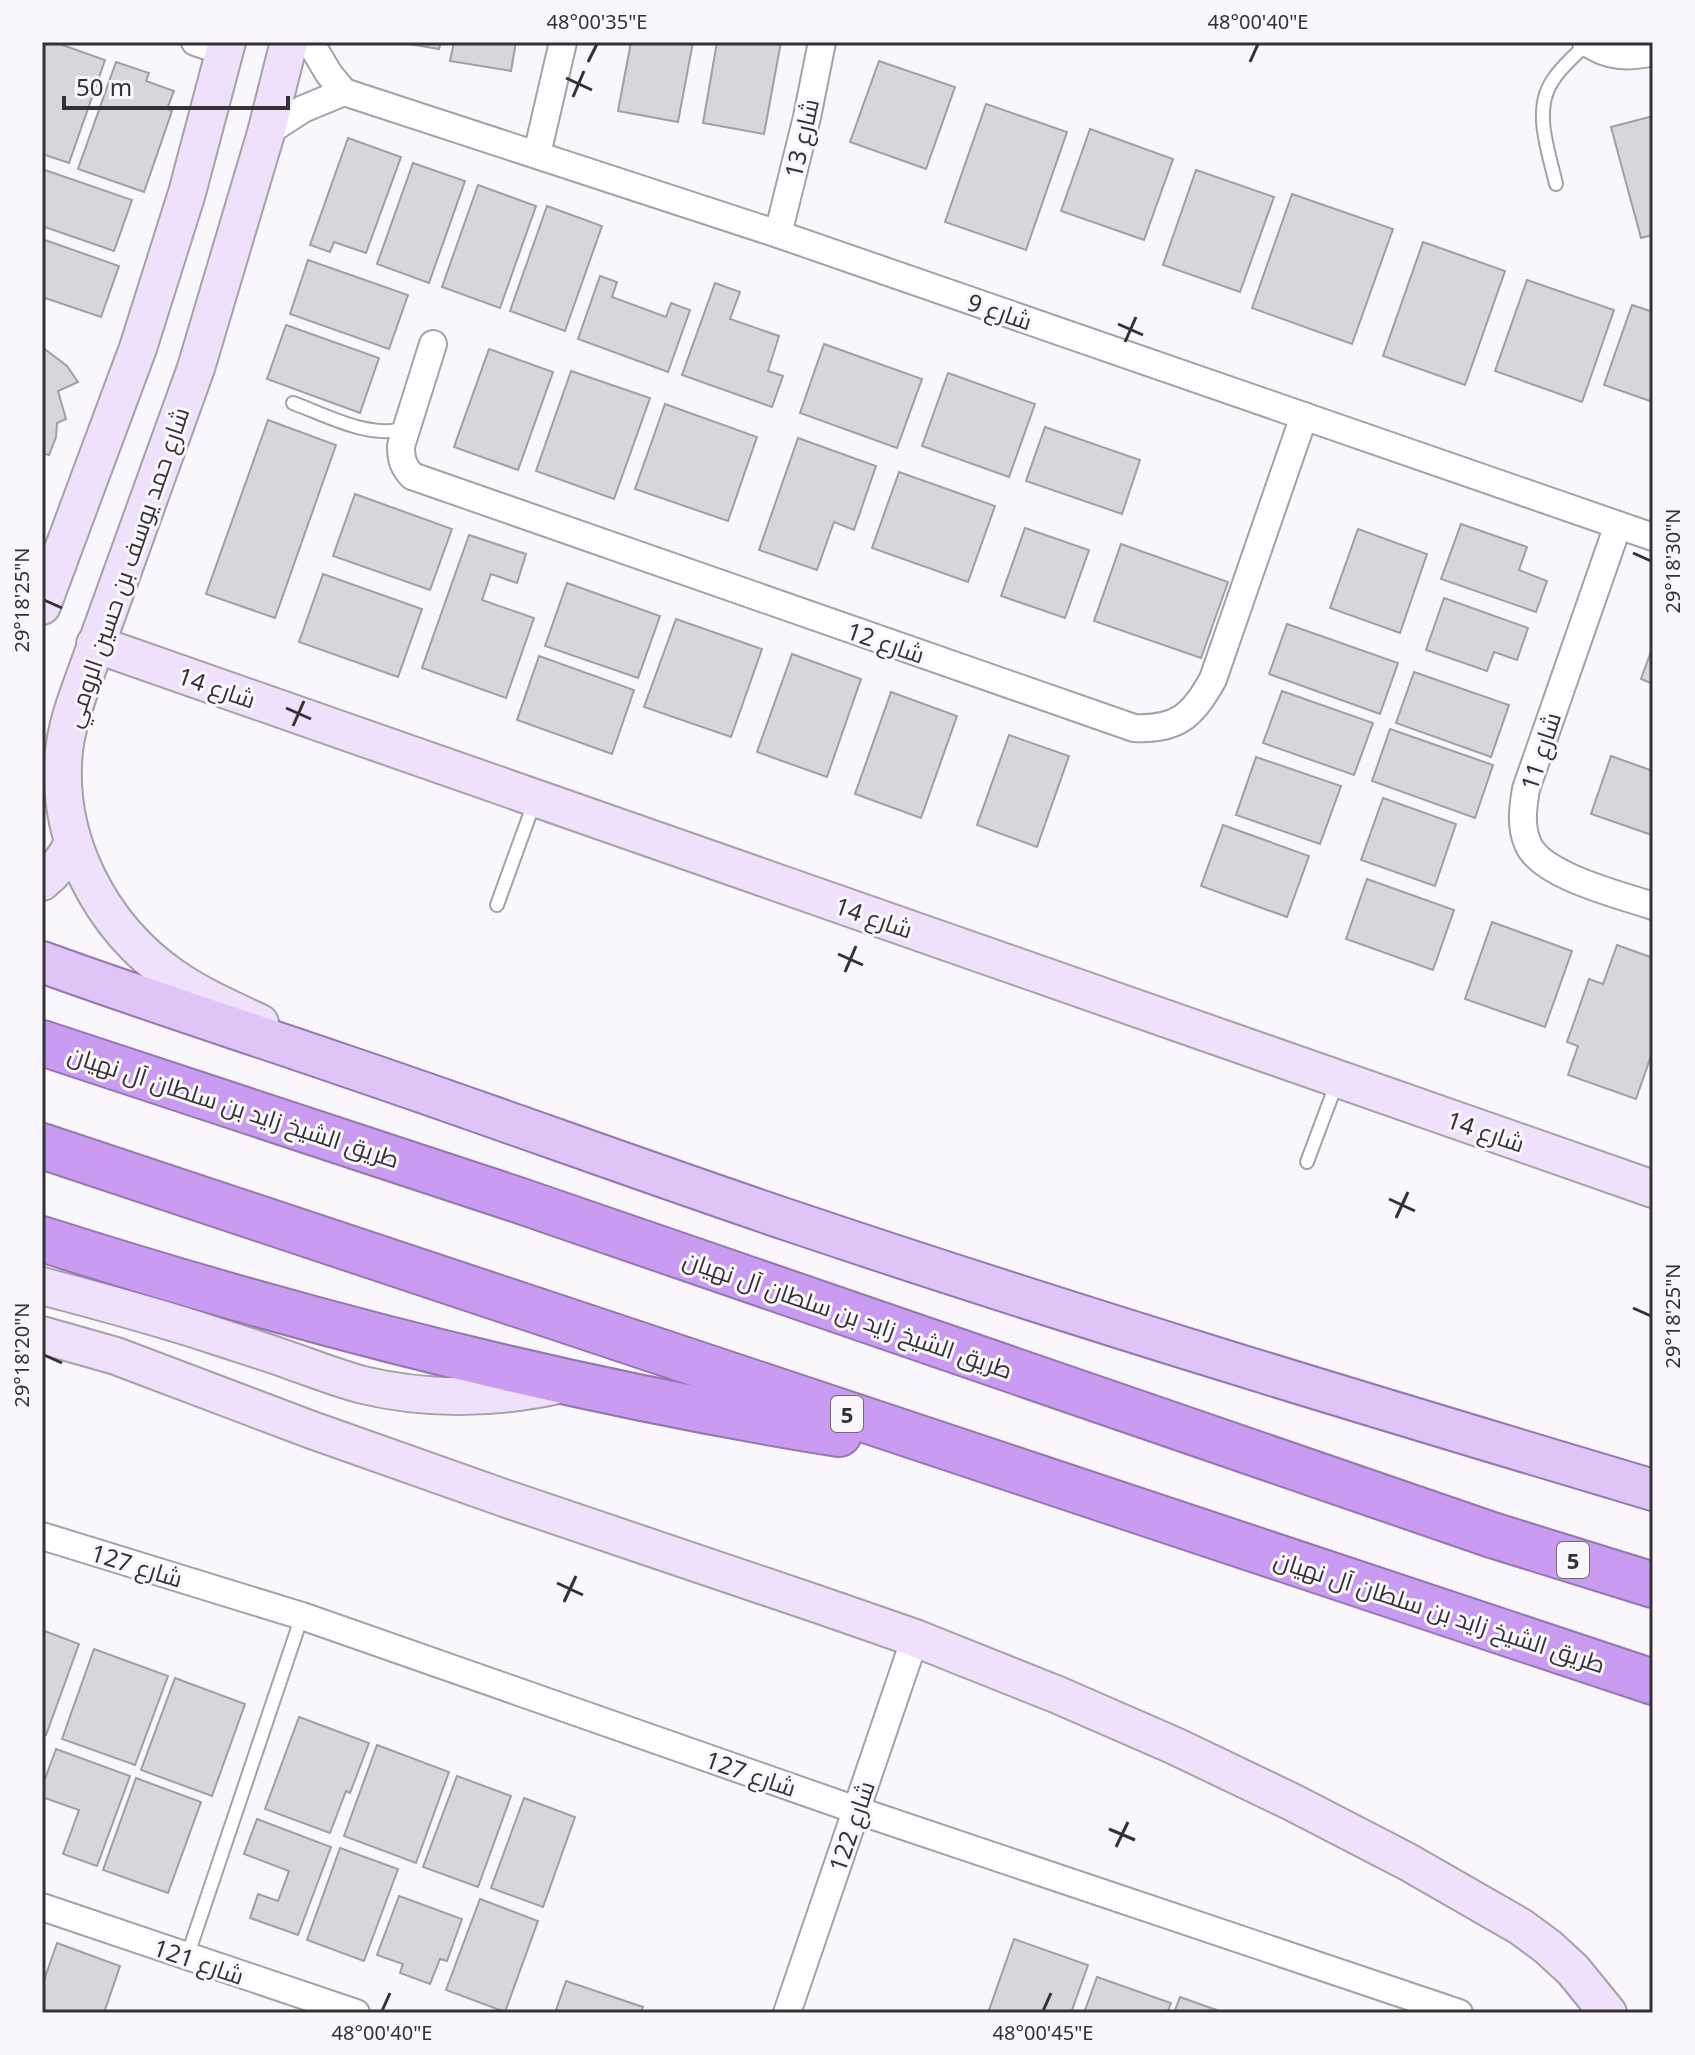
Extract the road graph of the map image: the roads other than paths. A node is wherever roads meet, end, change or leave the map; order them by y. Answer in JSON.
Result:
{"nodes":[{"id":1,"x":289,"y":42,"type":"edge"},
{"id":2,"x":310,"y":42,"type":"edge"},
{"id":3,"x":563,"y":42,"type":"edge"},
{"id":4,"x":822,"y":42,"type":"edge"},
{"id":5,"x":1587,"y":43,"type":"edge"},
{"id":6,"x":216,"y":45,"type":"edge"},
{"id":7,"x":1653,"y":52,"type":"edge"},
{"id":8,"x":344,"y":92,"type":"junction"},
{"id":9,"x":266,"y":133,"type":"junction"},
{"id":10,"x":537,"y":154,"type":"junction"},
{"id":11,"x":1556,"y":184,"type":"dead end"},
{"id":12,"x":778,"y":234,"type":"junction"},
{"id":13,"x":433,"y":344,"type":"dead end"},
{"id":14,"x":293,"y":403,"type":"dead end"},
{"id":15,"x":1304,"y":416,"type":"junction"},
{"id":16,"x":405,"y":428,"type":"junction"},
{"id":17,"x":1618,"y":525,"type":"junction"},
{"id":18,"x":1653,"y":537,"type":"edge"},
{"id":19,"x":42,"y":606,"type":"edge"},
{"id":20,"x":95,"y":644,"type":"junction"},
{"id":21,"x":536,"y":798,"type":"junction"},
{"id":22,"x":73,"y":843,"type":"junction"},
{"id":23,"x":42,"y":882,"type":"edge"},
{"id":24,"x":497,"y":905,"type":"dead end"},
{"id":25,"x":1653,"y":906,"type":"edge"},
{"id":26,"x":42,"y":962,"type":"edge"},
{"id":27,"x":42,"y":1043,"type":"edge"},
{"id":28,"x":340,"y":1064,"type":"junction"},
{"id":29,"x":1338,"y":1079,"type":"junction"},
{"id":30,"x":42,"y":1146,"type":"edge"},
{"id":31,"x":1307,"y":1162,"type":"dead end"},
{"id":32,"x":1653,"y":1189,"type":"edge"},
{"id":33,"x":42,"y":1239,"type":"edge"},
{"id":34,"x":42,"y":1286,"type":"edge"},
{"id":35,"x":42,"y":1335,"type":"edge"},
{"id":36,"x":569,"y":1383,"type":"junction"},
{"id":37,"x":968,"y":1454,"type":"junction"},
{"id":38,"x":1653,"y":1490,"type":"edge"},
{"id":39,"x":1492,"y":1535,"type":"junction"},
{"id":40,"x":42,"y":1536,"type":"edge"},
{"id":41,"x":1653,"y":1564,"type":"edge"},
{"id":42,"x":1653,"y":1585,"type":"edge"},
{"id":43,"x":302,"y":1616,"type":"junction"},
{"id":44,"x":915,"y":1638,"type":"junction"},
{"id":45,"x":1653,"y":1682,"type":"edge"},
{"id":46,"x":856,"y":1810,"type":"junction"},
{"id":47,"x":42,"y":1907,"type":"edge"},
{"id":48,"x":187,"y":1957,"type":"junction"},
{"id":49,"x":356,"y":2013,"type":"edge"},
{"id":50,"x":787,"y":2013,"type":"edge"},
{"id":51,"x":1459,"y":2013,"type":"edge"},
{"id":52,"x":1608,"y":2013,"type":"edge"}],
"edges":[{"from":1,"to":9,"type":"street","name":"شارع حمد يوسف بن حسين الرومي"},
{"from":2,"to":8,"type":"street"},
{"from":3,"to":10,"type":"street"},
{"from":4,"to":12,"type":"street","name":"شارع 13"},
{"from":5,"to":7,"type":"street"},
{"from":5,"to":11,"type":"lane"},
{"from":6,"to":19,"type":"street"},
{"from":8,"to":9,"type":"street"},
{"from":8,"to":10,"type":"street","name":"شارع 9"},
{"from":9,"to":20,"type":"street","name":"شارع حمد يوسف بن حسين الرومي"},
{"from":10,"to":12,"type":"street","name":"شارع 9"},
{"from":12,"to":15,"type":"street","name":"شارع 9"},
{"from":13,"to":16,"type":"street","name":"شارع 12"},
{"from":14,"to":16,"type":"lane"},
{"from":15,"to":16,"type":"street","name":"شارع 12"},
{"from":15,"to":17,"type":"street","name":"شارع 9"},
{"from":17,"to":18,"type":"street","name":"شارع 9"},
{"from":17,"to":25,"type":"street","name":"شارع 11"},
{"from":20,"to":21,"type":"street","name":"شارع 14"},
{"from":20,"to":22,"type":"street","name":"شارع حمد يوسف بن حسين الرومي"},
{"from":21,"to":24,"type":"lane"},
{"from":21,"to":29,"type":"street","name":"شارع 14"},
{"from":22,"to":23,"type":"street"},
{"from":22,"to":28,"type":"street","name":"شارع حمد يوسف بن حسين الرومي"},
{"from":26,"to":28,"type":"main road"},
{"from":27,"to":39,"type":"highway","name":"طريق الشيخ زايد بن سلطان آل نهيان","number":"5"},
{"from":28,"to":38,"type":"main road"},
{"from":29,"to":31,"type":"lane"},
{"from":29,"to":32,"type":"street","name":"شارع 14"},
{"from":30,"to":37,"type":"highway","name":"طريق الشيخ زايد بن سلطان آل نهيان","number":"5"},
{"from":33,"to":36,"type":"highway","number":"5"},
{"from":34,"to":36,"type":"street"},
{"from":35,"to":44,"type":"street"},
{"from":36,"to":37,"type":"highway","number":"5"},
{"from":37,"to":45,"type":"highway","name":"طريق الشيخ زايد بن سلطان آل نهيان","number":"5"},
{"from":39,"to":41,"type":"highway"},
{"from":39,"to":42,"type":"highway","name":"طريق الشيخ زايد بن سلطان آل نهيان","number":"5"},
{"from":40,"to":43,"type":"street","name":"شارع 127"},
{"from":43,"to":46,"type":"street","name":"شارع 127"},
{"from":43,"to":48,"type":"lane"},
{"from":44,"to":46,"type":"street","name":"شارع 122"},
{"from":44,"to":52,"type":"street"},
{"from":46,"to":50,"type":"street","name":"شارع 122"},
{"from":46,"to":51,"type":"street","name":"شارع 127"},
{"from":47,"to":48,"type":"street","name":"شارع 121"},
{"from":48,"to":49,"type":"street","name":"شارع 121"}]}
